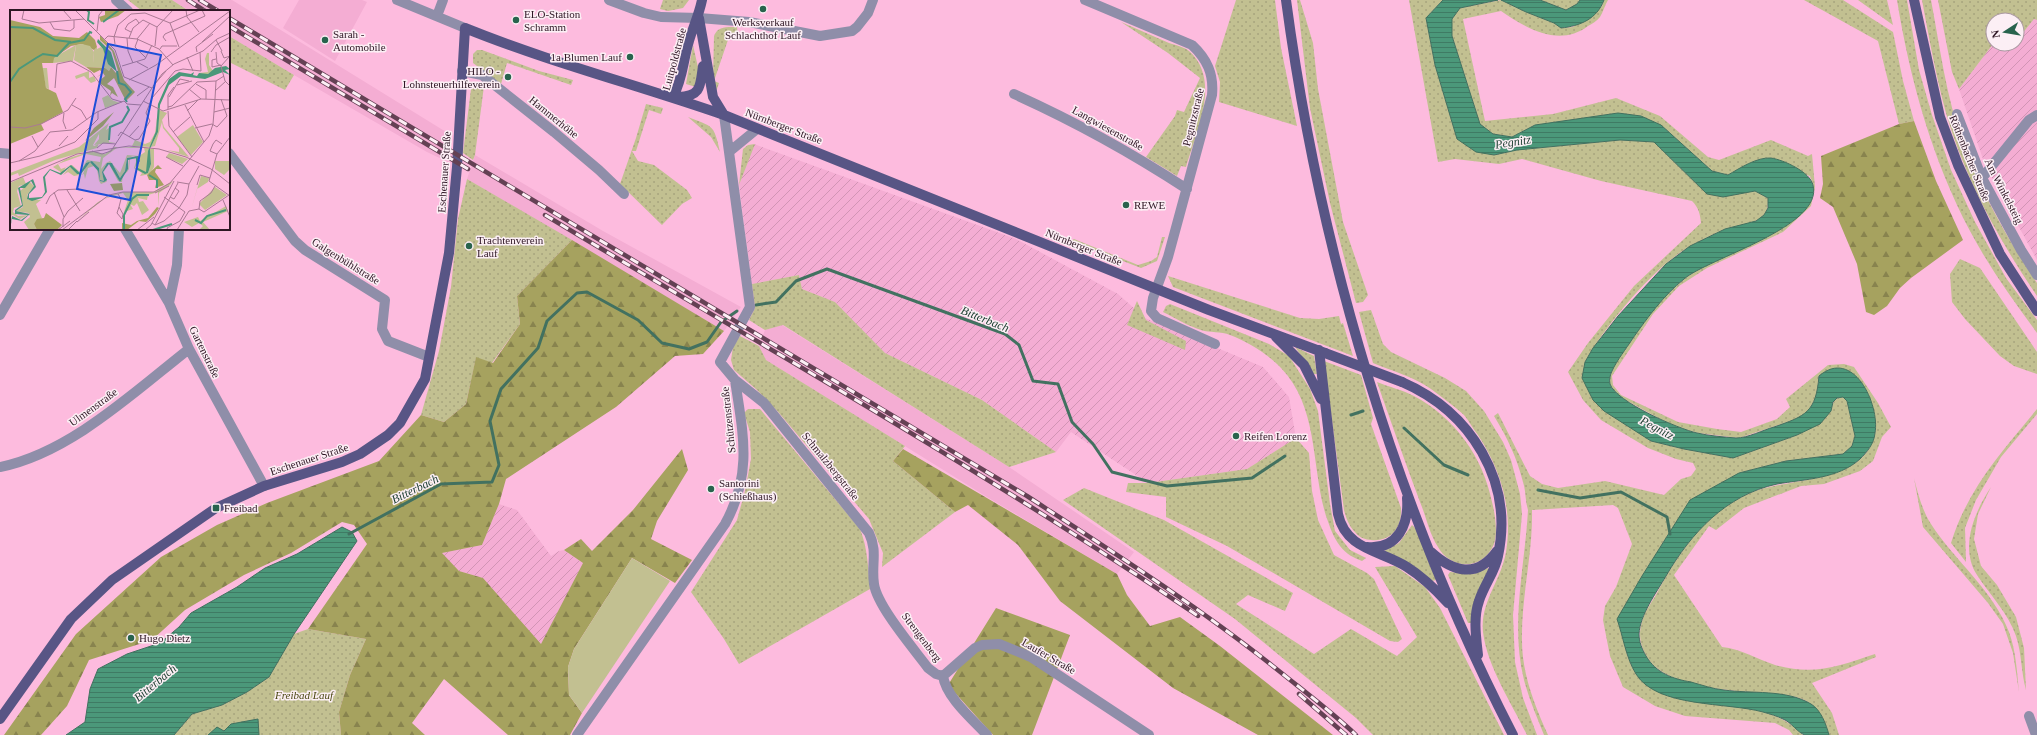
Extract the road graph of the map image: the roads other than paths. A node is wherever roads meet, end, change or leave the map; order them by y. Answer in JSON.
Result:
{"nodes":[{"id":1,"x":116,"y":0,"type":"edge"},
{"id":2,"x":397,"y":0,"type":"edge"},
{"id":3,"x":443,"y":0,"type":"edge"},
{"id":4,"x":608,"y":0,"type":"edge"},
{"id":5,"x":702,"y":0,"type":"edge"},
{"id":6,"x":873,"y":0,"type":"edge"},
{"id":7,"x":1085,"y":0,"type":"edge"},
{"id":8,"x":1286,"y":0,"type":"edge"},
{"id":9,"x":1914,"y":0,"type":"edge"},
{"id":10,"x":127,"y":10,"type":"edge"},
{"id":11,"x":437,"y":16,"type":"junction"},
{"id":12,"x":699,"y":18,"type":"junction"},
{"id":13,"x":465,"y":28,"type":"junction"},
{"id":14,"x":705,"y":57,"type":"junction"},
{"id":15,"x":462,"y":71,"type":"junction"},
{"id":16,"x":1014,"y":94,"type":"dead end"},
{"id":17,"x":674,"y":97,"type":"junction"},
{"id":18,"x":1958,"y":114,"type":"dead end"},
{"id":19,"x":724,"y":115,"type":"junction"},
{"id":20,"x":2037,"y":115,"type":"edge"},
{"id":21,"x":757,"y":129,"type":"junction"},
{"id":22,"x":730,"y":152,"type":"junction"},
{"id":23,"x":0,"y":153,"type":"edge"},
{"id":24,"x":10,"y":154,"type":"edge"},
{"id":25,"x":230,"y":154,"type":"edge"},
{"id":26,"x":1982,"y":178,"type":"junction"},
{"id":27,"x":1187,"y":189,"type":"junction"},
{"id":28,"x":624,"y":194,"type":"dead end"},
{"id":29,"x":49,"y":230,"type":"edge"},
{"id":30,"x":126,"y":230,"type":"edge"},
{"id":31,"x":179,"y":230,"type":"edge"},
{"id":32,"x":2037,"y":275,"type":"edge"},
{"id":33,"x":1157,"y":289,"type":"junction"},
{"id":34,"x":169,"y":303,"type":"junction"},
{"id":35,"x":2037,"y":311,"type":"edge"},
{"id":36,"x":0,"y":315,"type":"edge"},
{"id":37,"x":1271,"y":333,"type":"junction"},
{"id":38,"x":1215,"y":344,"type":"dead end"},
{"id":39,"x":189,"y":349,"type":"junction"},
{"id":40,"x":1322,"y":351,"type":"junction"},
{"id":41,"x":429,"y":357,"type":"junction"},
{"id":42,"x":735,"y":380,"type":"junction"},
{"id":43,"x":1326,"y":414,"type":"junction"},
{"id":44,"x":0,"y":467,"type":"edge"},
{"id":45,"x":264,"y":486,"type":"junction"},
{"id":46,"x":1406,"y":488,"type":"junction"},
{"id":47,"x":1362,"y":546,"type":"junction"},
{"id":48,"x":1500,"y":548,"type":"junction"},
{"id":49,"x":1430,"y":551,"type":"junction"},
{"id":50,"x":874,"y":583,"type":"joint"},
{"id":51,"x":1454,"y":609,"type":"junction"},
{"id":52,"x":1479,"y":665,"type":"junction"},
{"id":53,"x":943,"y":676,"type":"junction"},
{"id":54,"x":2030,"y":716,"type":"dead end"},
{"id":55,"x":0,"y":719,"type":"edge"},
{"id":56,"x":1142,"y":733,"type":"edge"},
{"id":57,"x":577,"y":735,"type":"edge"},
{"id":58,"x":987,"y":735,"type":"edge"},
{"id":59,"x":1512,"y":735,"type":"edge"},
{"id":60,"x":2036,"y":735,"type":"edge"}],
"edges":[{"from":1,"to":10,"type":"street"},
{"from":2,"to":11,"type":"street","name":"Nürnberger Straße"},
{"from":3,"to":11,"type":"street"},
{"from":4,"to":12,"type":"street"},
{"from":5,"to":12,"type":"main road","name":"Luitpoldstraße"},
{"from":6,"to":12,"type":"street"},
{"from":7,"to":27,"type":"street","name":"Pegnitzstraße"},
{"from":8,"to":46,"type":"main road"},
{"from":9,"to":35,"type":"main road","name":"Röthenbacher Straße"},
{"from":11,"to":13,"type":"street","name":"Nürnberger Straße"},
{"from":12,"to":14,"type":"main road","name":"Luitpoldstraße"},
{"from":12,"to":17,"type":"main road","name":"Luitpoldstraße"},
{"from":13,"to":15,"type":"main road","name":"Eschenauer Straße"},
{"from":13,"to":17,"type":"main road","name":"Nürnberger Straße"},
{"from":14,"to":17,"type":"main road","name":"Luitpoldstraße"},
{"from":14,"to":19,"type":"main road","name":"Luitpoldstraße"},
{"from":15,"to":28,"type":"street","name":"Hammerhöhe"},
{"from":15,"to":41,"type":"main road","name":"Eschenauer Straße"},
{"from":16,"to":27,"type":"street","name":"Langwiesenstraße"},
{"from":17,"to":19,"type":"main road","name":"Nürnberger Straße"},
{"from":18,"to":26,"type":"street","name":"Am Winkelsteig"},
{"from":19,"to":21,"type":"main road","name":"Nürnberger Straße"},
{"from":19,"to":22,"type":"street","name":"Schützenstraße"},
{"from":20,"to":26,"type":"street"},
{"from":21,"to":22,"type":"street"},
{"from":21,"to":33,"type":"main road","name":"Nürnberger Straße"},
{"from":22,"to":42,"type":"street","name":"Schützenstraße"},
{"from":23,"to":24,"type":"street"},
{"from":25,"to":41,"type":"street","name":"Galgenbühlstraße"},
{"from":26,"to":32,"type":"street","name":"Am Winkelsteig"},
{"from":27,"to":33,"type":"street","name":"Pegnitzstraße"},
{"from":29,"to":36,"type":"street"},
{"from":30,"to":34,"type":"street","name":"Gartenstraße"},
{"from":31,"to":34,"type":"street"},
{"from":33,"to":37,"type":"main road","name":"Nürnberger Straße"},
{"from":33,"to":38,"type":"street"},
{"from":34,"to":39,"type":"street","name":"Gartenstraße"},
{"from":37,"to":40,"type":"main road","name":"Nürnberger Straße"},
{"from":37,"to":43,"type":"main road"},
{"from":39,"to":44,"type":"street","name":"Ulmenstraße"},
{"from":39,"to":45,"type":"street","name":"Gartenstraße"},
{"from":40,"to":43,"type":"main road"},
{"from":40,"to":48,"type":"main road","name":"Nürnberger Straße","bridge":true},
{"from":41,"to":45,"type":"main road","name":"Eschenauer Straße"},
{"from":42,"to":50,"type":"street","name":"Schmalzbergstraße"},
{"from":42,"to":57,"type":"street","name":"Schützenstraße"},
{"from":43,"to":47,"type":"main road"},
{"from":45,"to":55,"type":"main road","name":"Eschenauer Straße"},
{"from":46,"to":47,"type":"main road"},
{"from":46,"to":49,"type":"main road"},
{"from":47,"to":51,"type":"main road"},
{"from":48,"to":49,"type":"main road"},
{"from":48,"to":52,"type":"main road","name":"Nürnberger Straße"},
{"from":49,"to":51,"type":"main road"},
{"from":50,"to":53,"type":"street","name":"Strengenberg"},
{"from":51,"to":52,"type":"main road"},
{"from":52,"to":59,"type":"main road"},
{"from":53,"to":56,"type":"street","name":"Laufer Straße"},
{"from":53,"to":58,"type":"street","name":"Strengenberg"},
{"from":54,"to":60,"type":"street"}]}
